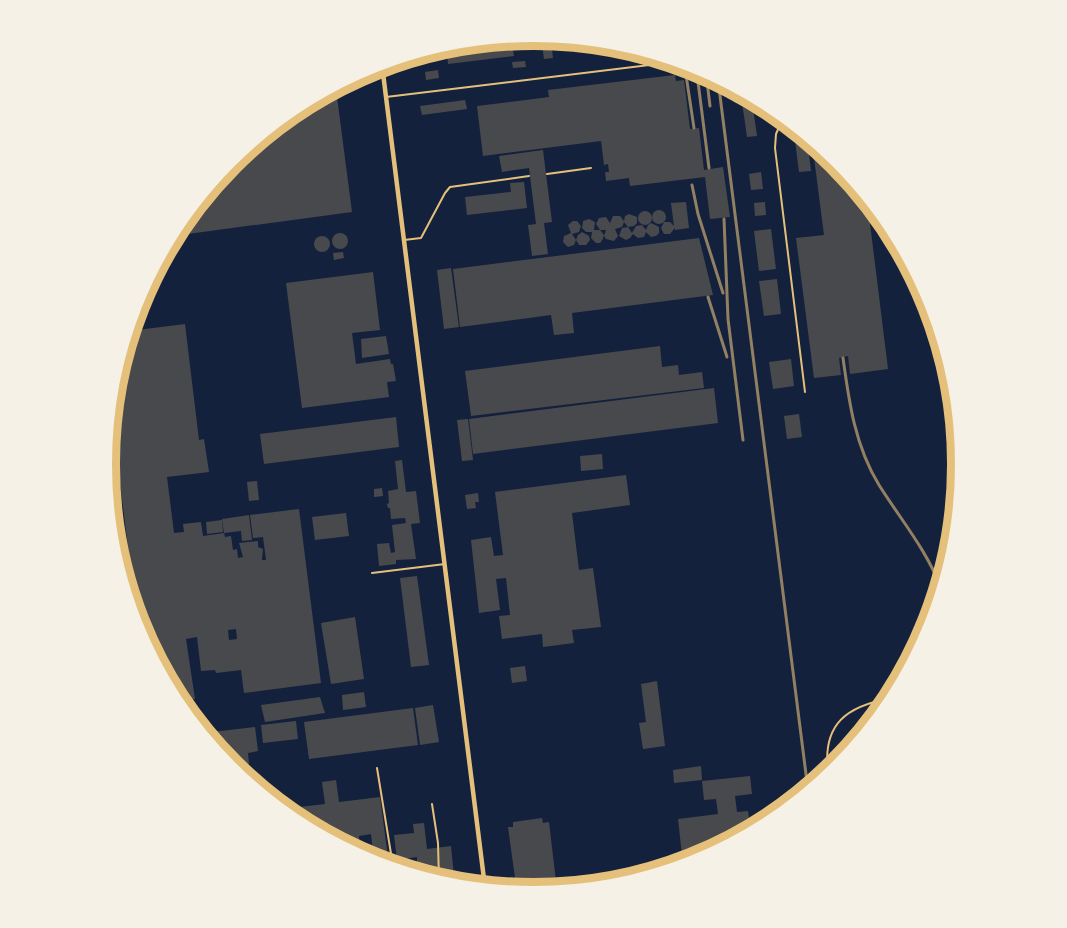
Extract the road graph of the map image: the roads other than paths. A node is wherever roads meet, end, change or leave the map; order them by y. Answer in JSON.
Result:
{"nodes":[{"id":1,"x":654,"y":65,"type":"edge"},
{"id":2,"x":383,"y":75,"type":"edge"},
{"id":3,"x":386,"y":98,"type":"junction"},
{"id":4,"x":779,"y":127,"type":"edge"},
{"id":5,"x":591,"y":168,"type":"dead end"},
{"id":6,"x":547,"y":174,"type":"dead end"},
{"id":7,"x":529,"y":176,"type":"dead end"},
{"id":8,"x":404,"y":240,"type":"junction"},
{"id":9,"x":805,"y":392,"type":"dead end"},
{"id":10,"x":445,"y":564,"type":"junction"},
{"id":11,"x":372,"y":573,"type":"dead end"},
{"id":12,"x":877,"y":702,"type":"edge"},
{"id":13,"x":827,"y":761,"type":"edge"},
{"id":14,"x":377,"y":768,"type":"dead end"},
{"id":15,"x":432,"y":804,"type":"dead end"},
{"id":16,"x":391,"y":856,"type":"edge"},
{"id":17,"x":439,"y":870,"type":"edge"},
{"id":18,"x":484,"y":879,"type":"edge"}],
"edges":[{"from":1,"to":3,"type":"lane"},
{"from":2,"to":3,"type":"street"},
{"from":3,"to":8,"type":"street"},
{"from":4,"to":9,"type":"lane"},
{"from":5,"to":6,"type":"lane"},
{"from":7,"to":8,"type":"lane"},
{"from":8,"to":10,"type":"street"},
{"from":10,"to":11,"type":"lane"},
{"from":10,"to":18,"type":"street"},
{"from":12,"to":13,"type":"lane"},
{"from":14,"to":16,"type":"lane"},
{"from":15,"to":17,"type":"lane"}]}
